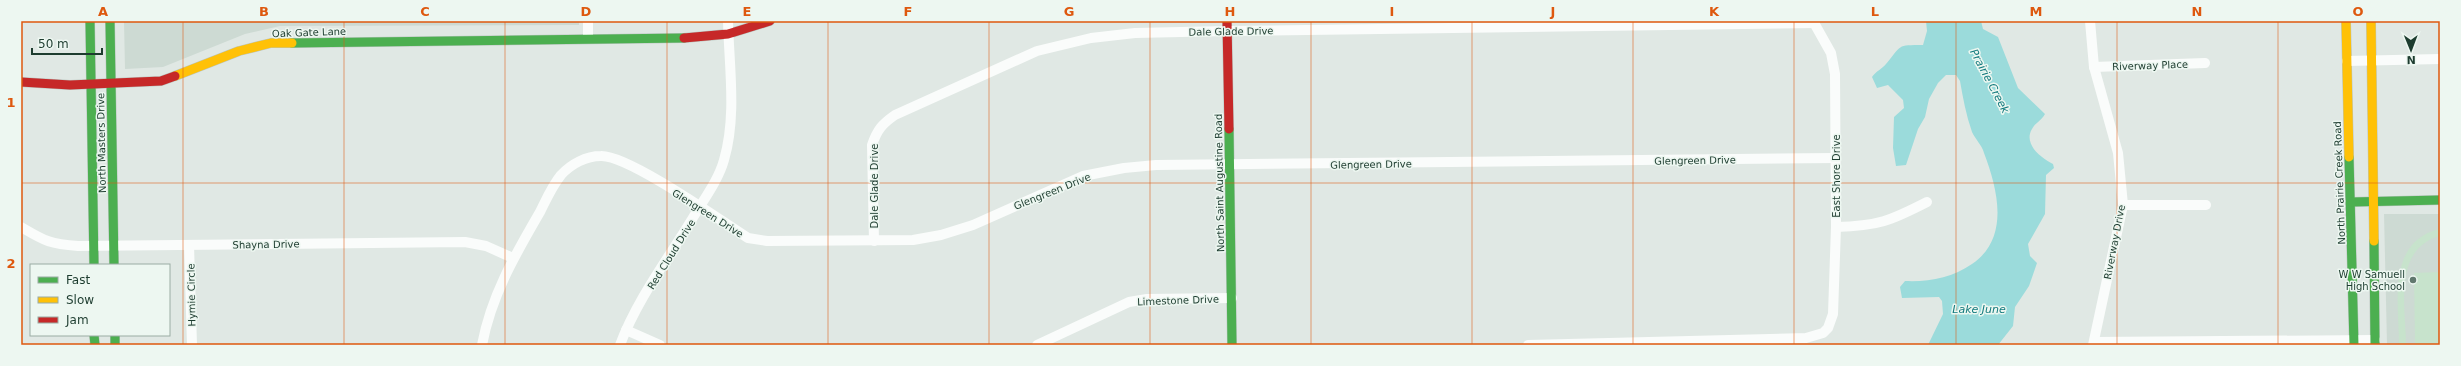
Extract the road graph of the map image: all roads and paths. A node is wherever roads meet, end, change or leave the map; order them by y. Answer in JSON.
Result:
{"nodes":[{"id":1,"x":90,"y":21,"type":"edge"},
{"id":2,"x":110,"y":21,"type":"edge"},
{"id":3,"x":588,"y":21,"type":"edge"},
{"id":4,"x":728,"y":21,"type":"edge"},
{"id":5,"x":770,"y":21,"type":"edge"},
{"id":6,"x":2090,"y":21,"type":"edge"},
{"id":7,"x":2346,"y":21,"type":"edge"},
{"id":8,"x":2371,"y":21,"type":"edge"},
{"id":9,"x":1814,"y":22,"type":"edge"},
{"id":10,"x":1227,"y":26,"type":"edge"},
{"id":11,"x":728,"y":34,"type":"junction"},
{"id":12,"x":588,"y":38,"type":"junction"},
{"id":13,"x":2440,"y":59,"type":"edge"},
{"id":14,"x":2372,"y":60,"type":"junction"},
{"id":15,"x":2347,"y":61,"type":"junction"},
{"id":16,"x":2205,"y":63,"type":"dead end"},
{"id":17,"x":2094,"y":67,"type":"junction"},
{"id":18,"x":21,"y":82,"type":"edge"},
{"id":19,"x":91,"y":84,"type":"junction"},
{"id":20,"x":111,"y":84,"type":"junction"},
{"id":21,"x":1836,"y":158,"type":"junction"},
{"id":22,"x":1230,"y":165,"type":"junction"},
{"id":23,"x":2440,"y":200,"type":"edge"},
{"id":24,"x":2374,"y":201,"type":"junction"},
{"id":25,"x":1927,"y":202,"type":"dead end"},
{"id":26,"x":2352,"y":202,"type":"junction"},
{"id":27,"x":2123,"y":205,"type":"junction"},
{"id":28,"x":2206,"y":205,"type":"dead end"},
{"id":29,"x":699,"y":207,"type":"junction"},
{"id":30,"x":21,"y":227,"type":"edge"},
{"id":31,"x":1836,"y":227,"type":"junction"},
{"id":32,"x":874,"y":241,"type":"junction"},
{"id":33,"x":114,"y":245,"type":"junction"},
{"id":34,"x":190,"y":245,"type":"junction"},
{"id":35,"x":93,"y":246,"type":"junction"},
{"id":36,"x":513,"y":258,"type":"junction"},
{"id":37,"x":94,"y":264,"type":"edge"},
{"id":38,"x":114,"y":264,"type":"edge"},
{"id":39,"x":1232,"y":298,"type":"junction"},
{"id":40,"x":626,"y":330,"type":"junction"},
{"id":41,"x":2354,"y":342,"type":"edge"},
{"id":42,"x":2375,"y":342,"type":"edge"},
{"id":43,"x":2094,"y":344,"type":"edge"},
{"id":44,"x":192,"y":345,"type":"edge"},
{"id":45,"x":482,"y":345,"type":"edge"},
{"id":46,"x":620,"y":345,"type":"edge"},
{"id":47,"x":660,"y":345,"type":"edge"},
{"id":48,"x":1037,"y":345,"type":"edge"},
{"id":49,"x":1232,"y":345,"type":"edge"},
{"id":50,"x":1528,"y":345,"type":"edge"}],
"edges":[{"from":1,"to":19,"type":"street","name":"North Masters Drive"},
{"from":2,"to":20,"type":"street","name":"North Masters Drive"},
{"from":3,"to":12,"type":"street"},
{"from":4,"to":11,"type":"street","name":"Red Cloud Drive"},
{"from":5,"to":11,"type":"street","name":"Oak Gate Lane"},
{"from":6,"to":17,"type":"street","name":"Riverway Drive"},
{"from":7,"to":15,"type":"street","name":"North Prairie Creek Road"},
{"from":8,"to":14,"type":"street"},
{"from":9,"to":10,"type":"street","name":"Dale Glade Drive"},
{"from":9,"to":21,"type":"street","name":"East Shore Drive"},
{"from":10,"to":22,"type":"street","name":"North Saint Augustine Road"},
{"from":10,"to":32,"type":"street","name":"Dale Glade Drive"},
{"from":11,"to":12,"type":"street","name":"Oak Gate Lane"},
{"from":11,"to":29,"type":"street","name":"Red Cloud Drive"},
{"from":12,"to":20,"type":"street","name":"Oak Gate Lane"},
{"from":13,"to":14,"type":"street"},
{"from":14,"to":15,"type":"street"},
{"from":14,"to":24,"type":"street"},
{"from":15,"to":26,"type":"street","name":"North Prairie Creek Road"},
{"from":16,"to":17,"type":"street","name":"Riverway Place"},
{"from":17,"to":27,"type":"street","name":"Riverway Drive"},
{"from":18,"to":19,"type":"street","name":"Oak Gate Lane"},
{"from":19,"to":20,"type":"street","name":"Oak Gate Lane"},
{"from":19,"to":35,"type":"street","name":"North Masters Drive"},
{"from":20,"to":33,"type":"street","name":"North Masters Drive"},
{"from":21,"to":22,"type":"street","name":"Glengreen Drive"},
{"from":21,"to":31,"type":"street","name":"East Shore Drive"},
{"from":22,"to":32,"type":"street","name":"Glengreen Drive"},
{"from":22,"to":39,"type":"street","name":"North Saint Augustine Road"},
{"from":23,"to":24,"type":"street"},
{"from":24,"to":26,"type":"street"},
{"from":24,"to":42,"type":"street"},
{"from":25,"to":31,"type":"street"},
{"from":26,"to":41,"type":"street","name":"North Prairie Creek Road"},
{"from":27,"to":28,"type":"street"},
{"from":27,"to":43,"type":"street","name":"Riverway Drive"},
{"from":29,"to":32,"type":"street","name":"Glengreen Drive"},
{"from":29,"to":36,"type":"street","name":"Glengreen Drive"},
{"from":29,"to":40,"type":"street","name":"Red Cloud Drive"},
{"from":30,"to":35,"type":"street","name":"Shayna Drive"},
{"from":31,"to":50,"type":"street","name":"East Shore Drive"},
{"from":33,"to":34,"type":"street","name":"Shayna Drive"},
{"from":33,"to":35,"type":"street","name":"Shayna Drive"},
{"from":33,"to":38,"type":"street","name":"North Masters Drive"},
{"from":34,"to":36,"type":"street","name":"Shayna Drive"},
{"from":34,"to":44,"type":"street","name":"Hymie Circle"},
{"from":35,"to":37,"type":"street","name":"North Masters Drive"},
{"from":36,"to":45,"type":"street","name":"Glengreen Drive"},
{"from":39,"to":48,"type":"street","name":"Limestone Drive"},
{"from":39,"to":49,"type":"street","name":"North Saint Augustine Road"},
{"from":40,"to":46,"type":"street","name":"Red Cloud Drive"},
{"from":40,"to":47,"type":"street"},
{"from":41,"to":42,"type":"street"},
{"from":41,"to":43,"type":"street"}]}
